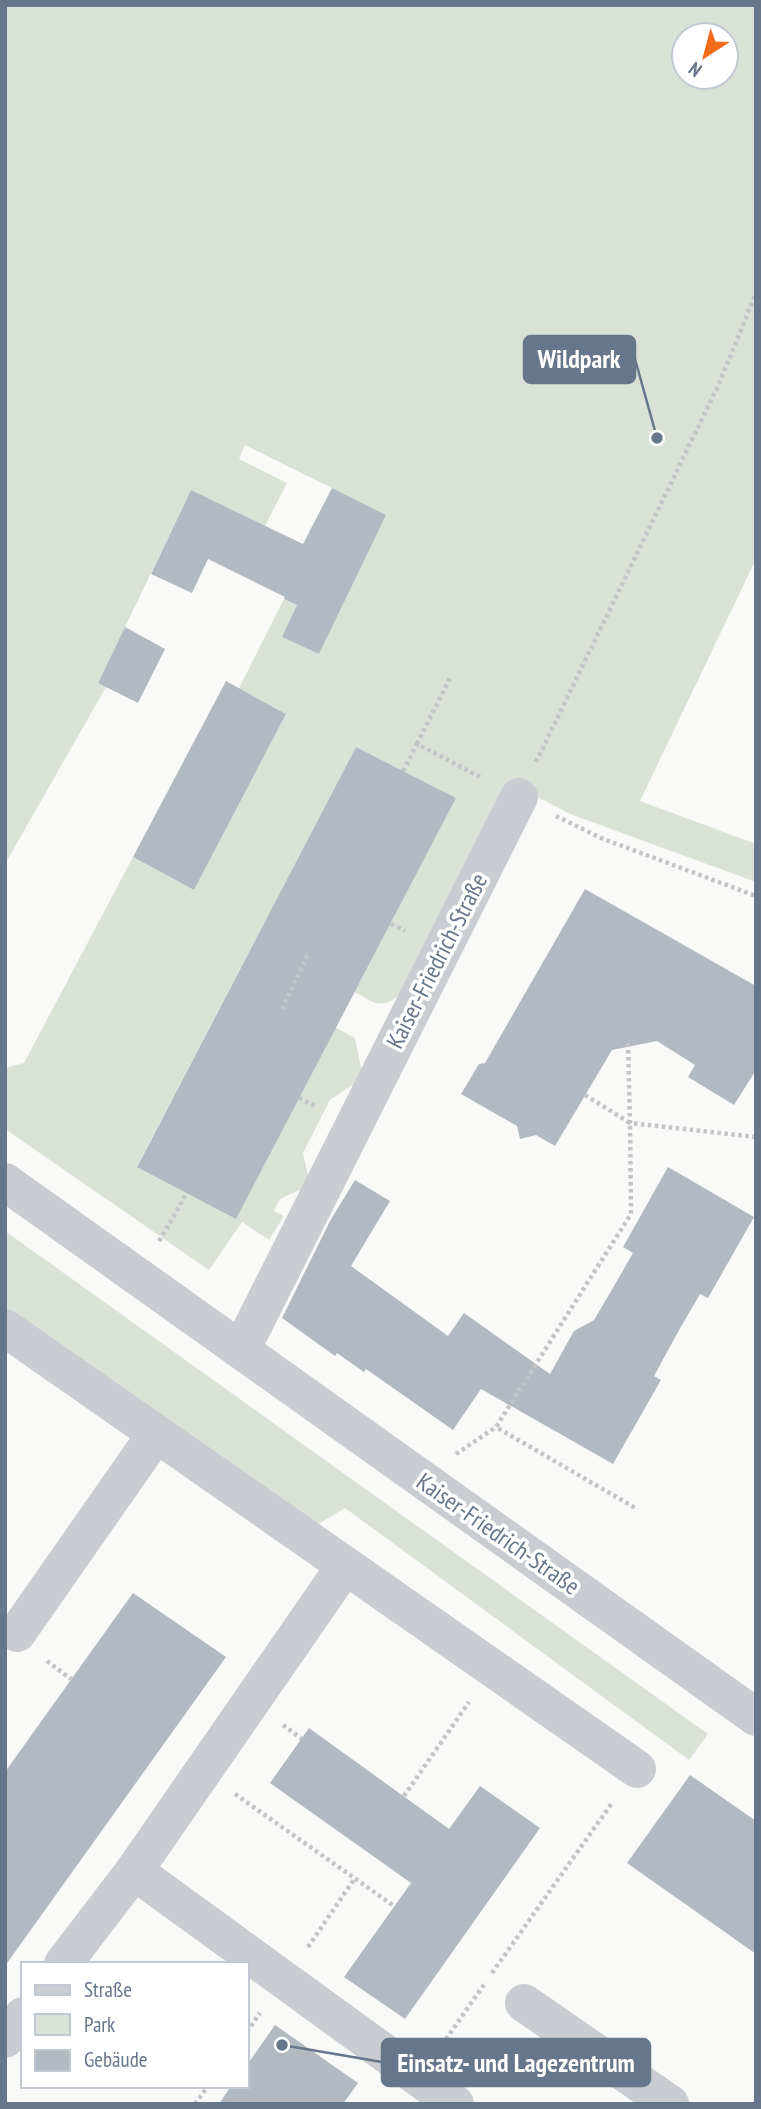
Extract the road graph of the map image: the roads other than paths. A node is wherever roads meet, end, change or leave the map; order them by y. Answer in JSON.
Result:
{"nodes":[{"id":1,"x":519,"y":797,"type":"road end"},
{"id":2,"x":5,"y":1182,"type":"edge"},
{"id":3,"x":5,"y":1328,"type":"edge"},
{"id":4,"x":241,"y":1350,"type":"junction"},
{"id":5,"x":156,"y":1434,"type":"junction"},
{"id":6,"x":345,"y":1566,"type":"junction"},
{"id":7,"x":9,"y":1636,"type":"edge"},
{"id":8,"x":756,"y":1717,"type":"edge"},
{"id":9,"x":637,"y":1769,"type":"road end"},
{"id":10,"x":134,"y":1871,"type":"junction"},
{"id":11,"x":65,"y":1962,"type":"edge"},
{"id":12,"x":524,"y":2003,"type":"dead end"},
{"id":13,"x":21,"y":2019,"type":"edge"},
{"id":14,"x":5,"y":2039,"type":"edge"},
{"id":15,"x":455,"y":2104,"type":"edge"},
{"id":16,"x":670,"y":2104,"type":"edge"}],
"edges":[{"from":1,"to":4,"type":"street","name":"Kaiser-Friedrich-Straße"},
{"from":2,"to":4,"type":"street","name":"Kaiser-Friedrich-Straße"},
{"from":3,"to":5,"type":"street"},
{"from":4,"to":8,"type":"street","name":"Kaiser-Friedrich-Straße"},
{"from":5,"to":6,"type":"street"},
{"from":5,"to":7,"type":"street"},
{"from":6,"to":9,"type":"street"},
{"from":6,"to":10,"type":"street"},
{"from":10,"to":11,"type":"street"},
{"from":10,"to":15,"type":"street"},
{"from":12,"to":16,"type":"street"},
{"from":13,"to":14,"type":"street"}]}
